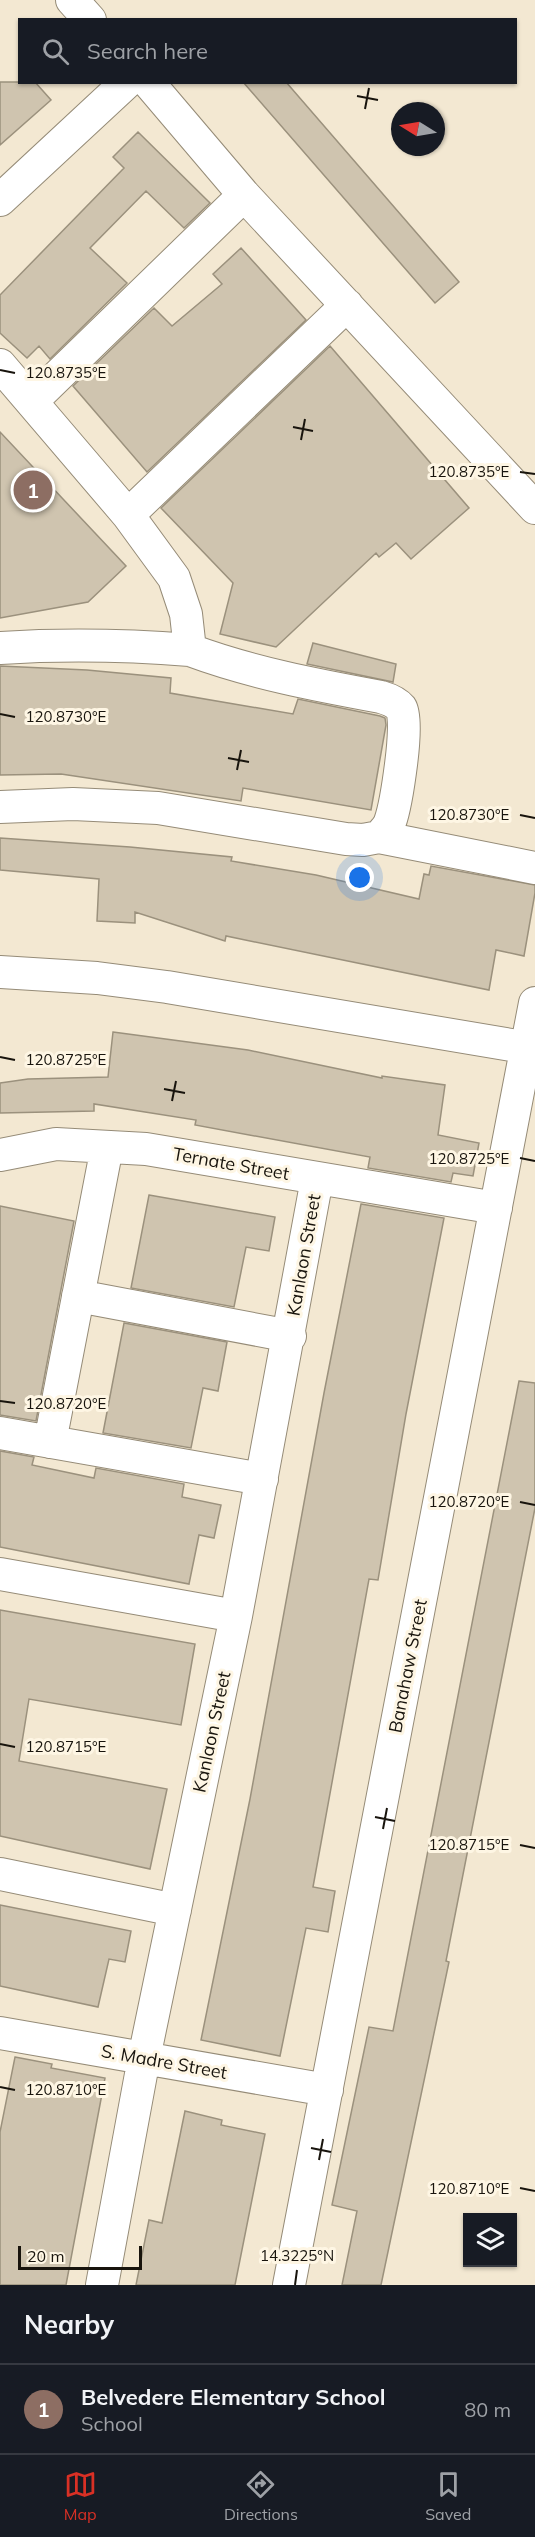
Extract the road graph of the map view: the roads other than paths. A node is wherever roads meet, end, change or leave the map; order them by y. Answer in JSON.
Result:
{"nodes":[{"id":1,"x":72,"y":0,"type":"edge"},
{"id":2,"x":88,"y":18,"type":"edge"},
{"id":3,"x":125,"y":84,"type":"edge"},
{"id":4,"x":150,"y":84,"type":"edge"},
{"id":5,"x":244,"y":195,"type":"junction"},
{"id":6,"x":0,"y":200,"type":"edge"},
{"id":7,"x":347,"y":305,"type":"junction"},
{"id":8,"x":0,"y":364,"type":"edge"},
{"id":9,"x":32,"y":401,"type":"junction"},
{"id":10,"x":535,"y":508,"type":"edge"},
{"id":11,"x":128,"y":515,"type":"junction"},
{"id":12,"x":0,"y":648,"type":"edge"},
{"id":13,"x":190,"y":651,"type":"junction"},
{"id":14,"x":0,"y":807,"type":"edge"},
{"id":15,"x":379,"y":837,"type":"junction"},
{"id":16,"x":535,"y":868,"type":"edge"},
{"id":17,"x":0,"y":972,"type":"edge"},
{"id":18,"x":535,"y":1004,"type":"edge"},
{"id":19,"x":531,"y":1048,"type":"edge"},
{"id":20,"x":107,"y":1147,"type":"junction"},
{"id":21,"x":0,"y":1155,"type":"edge"},
{"id":22,"x":317,"y":1179,"type":"junction"},
{"id":23,"x":496,"y":1209,"type":"junction"},
{"id":24,"x":78,"y":1296,"type":"junction"},
{"id":25,"x":290,"y":1336,"type":"junction"},
{"id":26,"x":0,"y":1433,"type":"edge"},
{"id":27,"x":50,"y":1442,"type":"junction"},
{"id":28,"x":262,"y":1479,"type":"junction"},
{"id":29,"x":0,"y":1574,"type":"edge"},
{"id":30,"x":236,"y":1616,"type":"junction"},
{"id":31,"x":0,"y":1874,"type":"edge"},
{"id":32,"x":174,"y":1910,"type":"junction"},
{"id":33,"x":0,"y":2033,"type":"edge"},
{"id":34,"x":144,"y":2058,"type":"junction"},
{"id":35,"x":327,"y":2090,"type":"junction"},
{"id":36,"x":102,"y":2285,"type":"edge"},
{"id":37,"x":289,"y":2285,"type":"edge"}],
"edges":[{"from":1,"to":2,"type":"street"},
{"from":3,"to":6,"type":"street"},
{"from":4,"to":5,"type":"street"},
{"from":5,"to":7,"type":"street"},
{"from":5,"to":9,"type":"street"},
{"from":7,"to":10,"type":"street"},
{"from":7,"to":11,"type":"street"},
{"from":8,"to":9,"type":"street"},
{"from":9,"to":11,"type":"street"},
{"from":11,"to":13,"type":"street"},
{"from":12,"to":13,"type":"street"},
{"from":13,"to":15,"type":"street"},
{"from":14,"to":15,"type":"street"},
{"from":15,"to":16,"type":"street"},
{"from":17,"to":19,"type":"street"},
{"from":18,"to":19,"type":"street","name":"Banahaw Street"},
{"from":19,"to":23,"type":"street","name":"Banahaw Street"},
{"from":20,"to":21,"type":"street","name":"Ternate Street"},
{"from":20,"to":22,"type":"street","name":"Ternate Street"},
{"from":20,"to":24,"type":"street"},
{"from":22,"to":23,"type":"street","name":"Ternate Street"},
{"from":22,"to":25,"type":"street","name":"Kanlaon Street"},
{"from":23,"to":35,"type":"street","name":"Banahaw Street"},
{"from":24,"to":25,"type":"street"},
{"from":24,"to":27,"type":"street"},
{"from":25,"to":28,"type":"street","name":"Kanlaon Street"},
{"from":26,"to":27,"type":"street"},
{"from":27,"to":28,"type":"street"},
{"from":28,"to":30,"type":"street","name":"Kanlaon Street"},
{"from":29,"to":30,"type":"street"},
{"from":30,"to":32,"type":"street","name":"Kanlaon Street"},
{"from":31,"to":32,"type":"street"},
{"from":32,"to":34,"type":"street","name":"Kanlaon Street"},
{"from":33,"to":34,"type":"street","name":"S. Madre Street"},
{"from":34,"to":35,"type":"street","name":"S. Madre Street"},
{"from":34,"to":36,"type":"street","name":"Kanlaon Street"},
{"from":35,"to":37,"type":"street","name":"Banahaw Street"}]}
